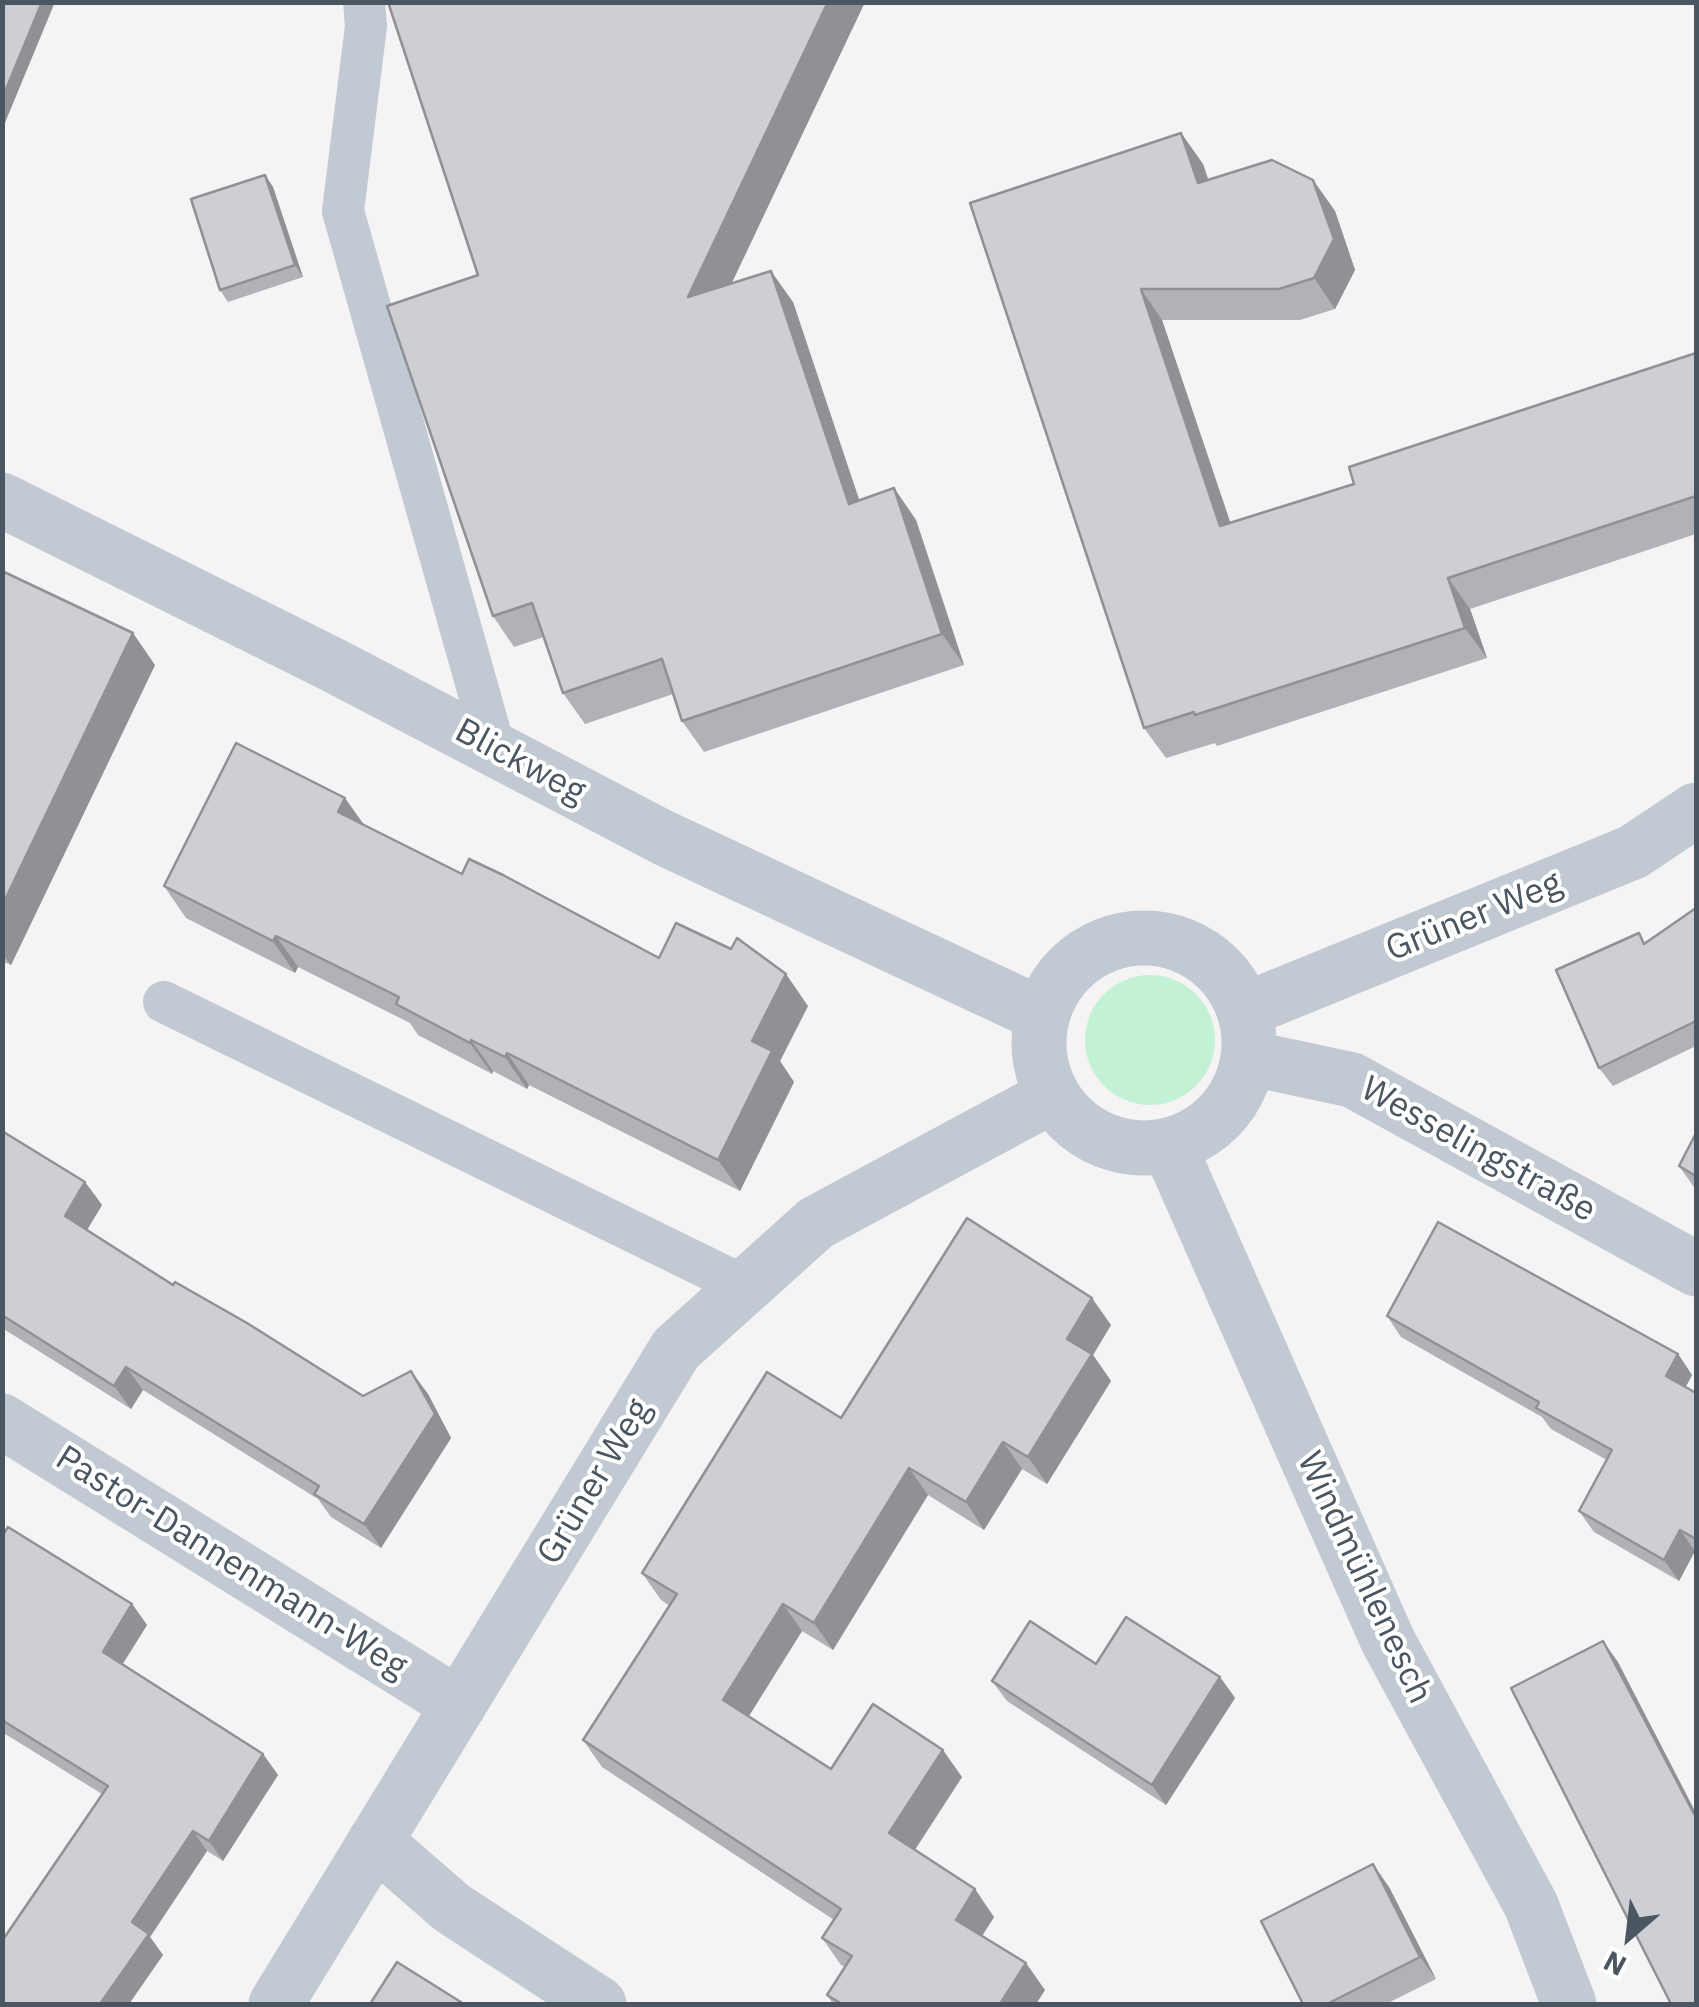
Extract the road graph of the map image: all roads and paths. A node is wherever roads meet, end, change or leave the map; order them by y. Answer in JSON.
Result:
{"nodes":[{"id":1,"x":364,"y":2,"type":"edge"},
{"id":2,"x":2,"y":500,"type":"edge"},
{"id":3,"x":496,"y":750,"type":"junction"},
{"id":4,"x":1696,"y":810,"type":"edge"},
{"id":5,"x":164,"y":1002,"type":"dead end"},
{"id":6,"x":1042,"y":1015,"type":"junction"},
{"id":7,"x":1247,"y":1034,"type":"junction"},
{"id":8,"x":1052,"y":1096,"type":"junction"},
{"id":9,"x":1169,"y":1146,"type":"junction"},
{"id":10,"x":1696,"y":1269,"type":"edge"},
{"id":11,"x":744,"y":1286,"type":"junction"},
{"id":12,"x":2,"y":1421,"type":"edge"},
{"id":13,"x":459,"y":1705,"type":"junction"},
{"id":14,"x":375,"y":1840,"type":"junction"},
{"id":15,"x":276,"y":2004,"type":"edge"},
{"id":16,"x":600,"y":2004,"type":"edge"},
{"id":17,"x":1569,"y":2004,"type":"edge"}],
"edges":[{"from":1,"to":3,"type":"lane"},
{"from":2,"to":3,"type":"street","name":"Blickweg"},
{"from":3,"to":6,"type":"street","name":"Blickweg"},
{"from":4,"to":7,"type":"street","name":"Grüner Weg"},
{"from":5,"to":11,"type":"lane"},
{"from":6,"to":7,"type":"street"},
{"from":6,"to":8,"type":"street"},
{"from":7,"to":9,"type":"street"},
{"from":7,"to":10,"type":"street","name":"Wesselingstraße"},
{"from":8,"to":9,"type":"street"},
{"from":8,"to":11,"type":"street","name":"Grüner Weg"},
{"from":9,"to":17,"type":"street","name":"Windmühlenesch"},
{"from":11,"to":13,"type":"street","name":"Grüner Weg"},
{"from":12,"to":13,"type":"street","name":"Pastor-Dannenmann-Weg"},
{"from":13,"to":14,"type":"street","name":"Grüner Weg"},
{"from":14,"to":15,"type":"street","name":"Grüner Weg"},
{"from":14,"to":16,"type":"street"}]}
